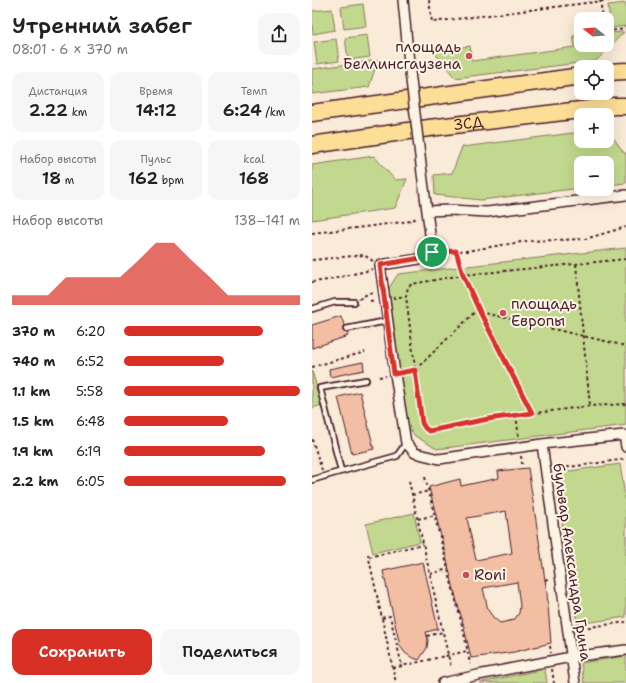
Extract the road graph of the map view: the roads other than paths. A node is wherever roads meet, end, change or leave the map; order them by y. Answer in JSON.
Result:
{"nodes":[{"id":1,"x":403,"y":0,"type":"edge"},
{"id":2,"x":626,"y":71,"type":"edge"},
{"id":3,"x":614,"y":72,"type":"edge"},
{"id":4,"x":574,"y":77,"type":"edge"},
{"id":5,"x":626,"y":106,"type":"edge"},
{"id":6,"x":312,"y":113,"type":"edge"},
{"id":7,"x":312,"y":145,"type":"edge"},
{"id":8,"x":626,"y":195,"type":"edge"},
{"id":9,"x":427,"y":211,"type":"junction"},
{"id":10,"x":354,"y":302,"type":"road end"},
{"id":11,"x":312,"y":309,"type":"edge"},
{"id":12,"x":387,"y":322,"type":"junction"},
{"id":13,"x":346,"y":330,"type":"dead end"},
{"id":14,"x":366,"y":380,"type":"dead end"},
{"id":15,"x":625,"y":434,"type":"edge"},
{"id":16,"x":406,"y":442,"type":"junction"},
{"id":17,"x":542,"y":444,"type":"junction"},
{"id":18,"x":626,"y":447,"type":"edge"},
{"id":19,"x":341,"y":471,"type":"junction"},
{"id":20,"x":312,"y":480,"type":"edge"},
{"id":21,"x":626,"y":650,"type":"edge"},
{"id":22,"x":571,"y":657,"type":"junction"},
{"id":23,"x":478,"y":675,"type":"junction"},
{"id":24,"x":443,"y":683,"type":"edge"},
{"id":25,"x":473,"y":683,"type":"edge"},
{"id":26,"x":575,"y":683,"type":"edge"}],
"edges":[{"from":1,"to":9,"type":"street","bridge":true},
{"from":2,"to":3,"type":"highway"},
{"from":4,"to":6,"type":"highway"},
{"from":5,"to":7,"type":"highway","name":"ЗСД"},
{"from":8,"to":9,"type":"street"},
{"from":9,"to":12,"type":"street"},
{"from":10,"to":11,"type":"lane"},
{"from":12,"to":13,"type":"lane"},
{"from":12,"to":16,"type":"street"},
{"from":14,"to":19,"type":"lane"},
{"from":15,"to":17,"type":"street"},
{"from":15,"to":18,"type":"street"},
{"from":16,"to":17,"type":"street"},
{"from":16,"to":19,"type":"lane"},
{"from":17,"to":22,"type":"street","name":"бульвар Александра Грина"},
{"from":19,"to":20,"type":"lane"},
{"from":21,"to":22,"type":"street"},
{"from":22,"to":23,"type":"street"},
{"from":22,"to":26,"type":"street","name":"бульвар Александра Грина"},
{"from":23,"to":24,"type":"street"},
{"from":23,"to":25,"type":"street"}]}
